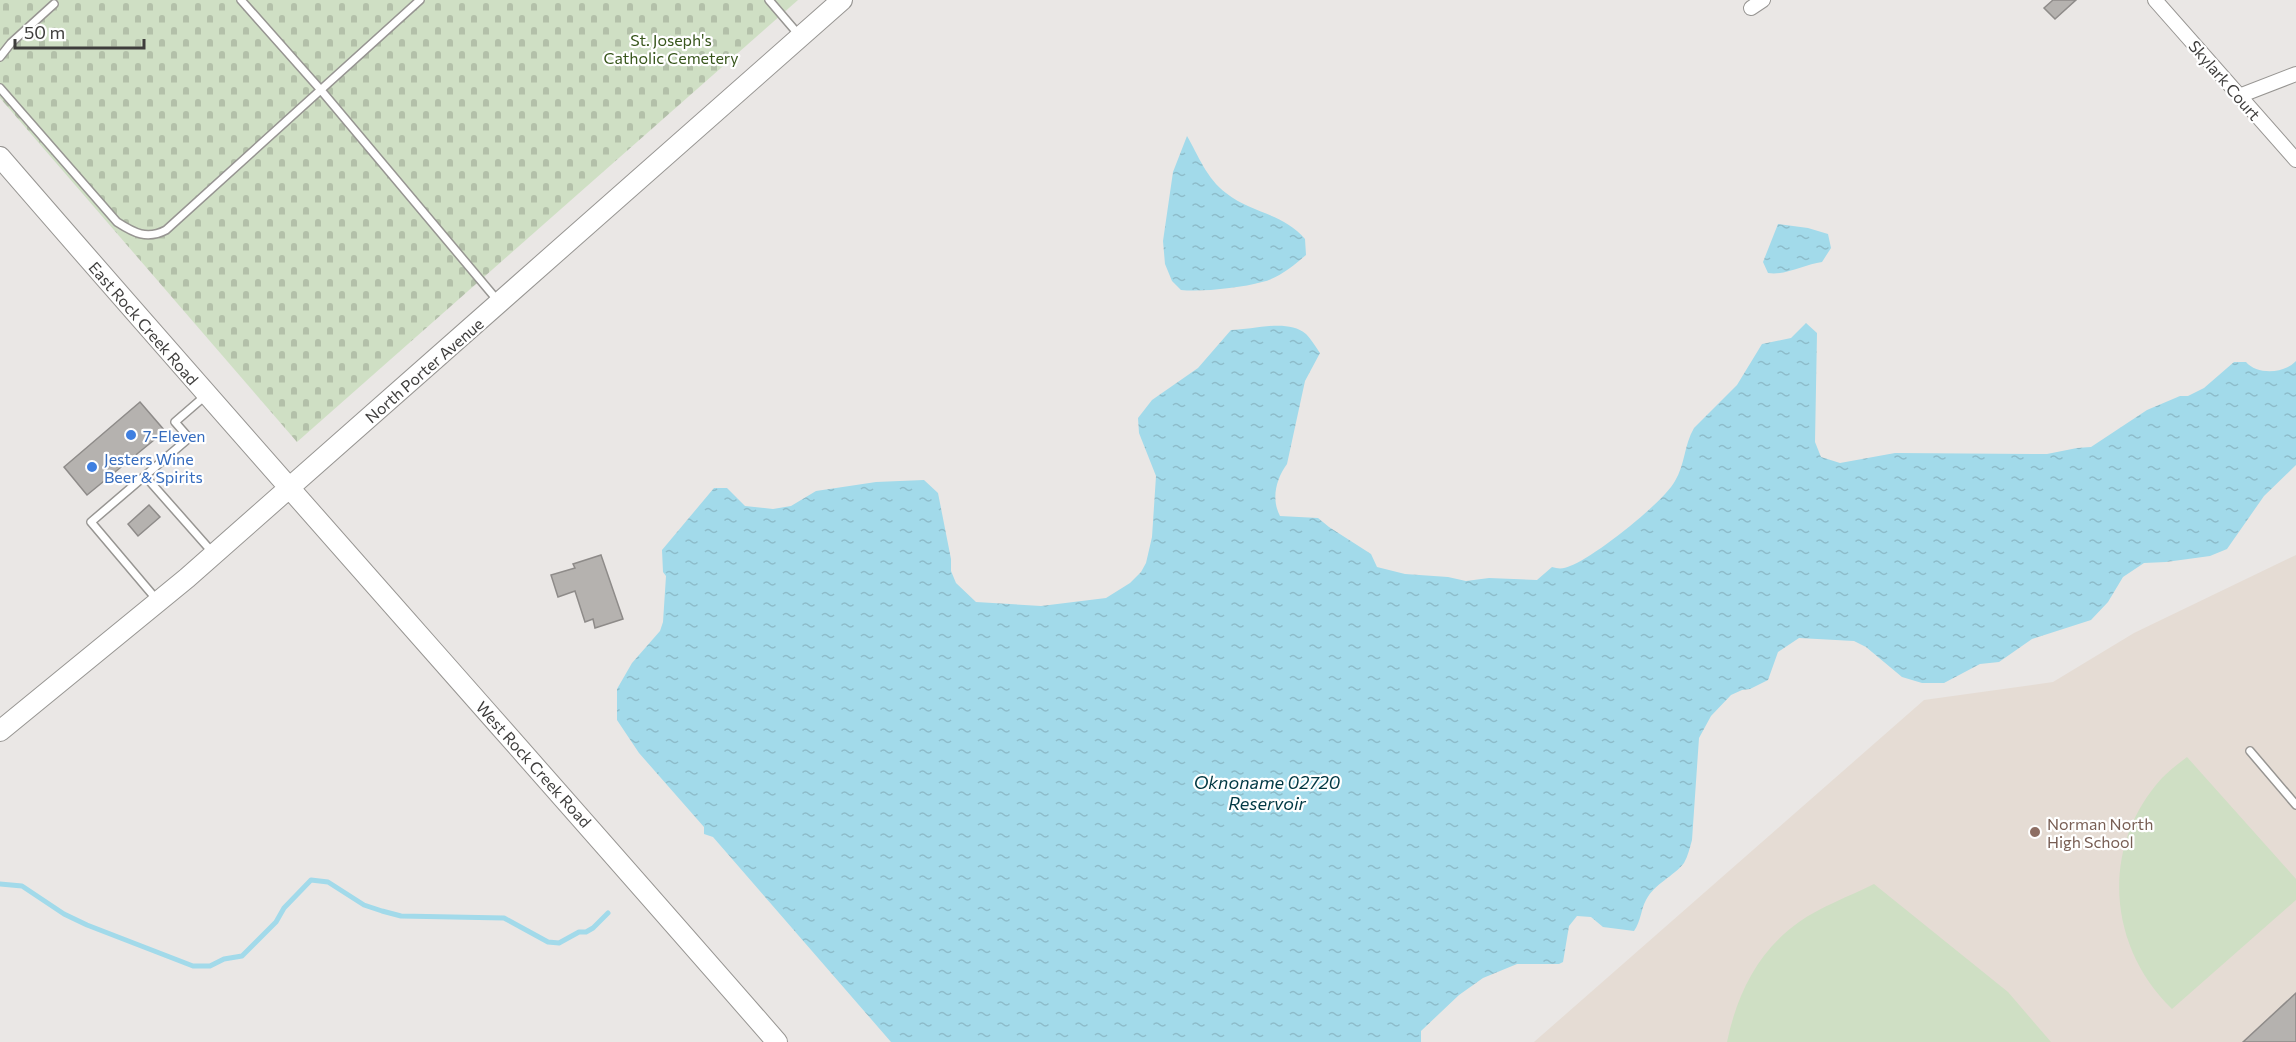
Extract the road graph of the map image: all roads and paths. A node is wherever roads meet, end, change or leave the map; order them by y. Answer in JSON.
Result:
{"nodes":[{"id":1,"x":241,"y":0,"type":"edge"},
{"id":2,"x":420,"y":0,"type":"edge"},
{"id":3,"x":770,"y":0,"type":"edge"},
{"id":4,"x":842,"y":0,"type":"edge"},
{"id":5,"x":1763,"y":0,"type":"edge"},
{"id":6,"x":2155,"y":0,"type":"edge"},
{"id":7,"x":54,"y":1,"type":"edge"},
{"id":8,"x":1751,"y":8,"type":"dead end"},
{"id":9,"x":801,"y":36,"type":"junction"},
{"id":10,"x":0,"y":57,"type":"edge"},
{"id":11,"x":2296,"y":74,"type":"edge"},
{"id":12,"x":0,"y":88,"type":"edge"},
{"id":13,"x":320,"y":89,"type":"junction"},
{"id":14,"x":2239,"y":96,"type":"junction"},
{"id":15,"x":0,"y":157,"type":"edge"},
{"id":16,"x":2296,"y":160,"type":"edge"},
{"id":17,"x":500,"y":303,"type":"junction"},
{"id":18,"x":207,"y":394,"type":"junction"},
{"id":19,"x":145,"y":476,"type":"junction"},
{"id":20,"x":289,"y":488,"type":"junction"},
{"id":21,"x":214,"y":554,"type":"junction"},
{"id":22,"x":158,"y":602,"type":"junction"},
{"id":23,"x":0,"y":731,"type":"edge"},
{"id":24,"x":2250,"y":751,"type":"dead end"},
{"id":25,"x":2296,"y":805,"type":"edge"},
{"id":26,"x":777,"y":1042,"type":"edge"}],
"edges":[{"from":1,"to":13,"type":"lane"},
{"from":2,"to":13,"type":"lane"},
{"from":3,"to":9,"type":"lane"},
{"from":4,"to":9,"type":"main road","name":"North Porter Avenue"},
{"from":5,"to":8,"type":"street"},
{"from":6,"to":14,"type":"street","name":"Skylark Court"},
{"from":7,"to":10,"type":"lane"},
{"from":9,"to":17,"type":"main road","name":"North Porter Avenue"},
{"from":11,"to":14,"type":"street"},
{"from":12,"to":13,"type":"lane"},
{"from":13,"to":17,"type":"lane"},
{"from":14,"to":16,"type":"street","name":"Skylark Court"},
{"from":15,"to":18,"type":"main road","name":"East Rock Creek Road"},
{"from":17,"to":20,"type":"main road","name":"North Porter Avenue"},
{"from":18,"to":19,"type":"lane"},
{"from":18,"to":20,"type":"main road","name":"East Rock Creek Road"},
{"from":19,"to":21,"type":"lane"},
{"from":19,"to":22,"type":"lane"},
{"from":20,"to":21,"type":"main road","name":"North Porter Avenue"},
{"from":20,"to":26,"type":"main road","name":"West Rock Creek Road"},
{"from":21,"to":22,"type":"main road","name":"North Porter Avenue"},
{"from":22,"to":23,"type":"main road","name":"North Porter Avenue"},
{"from":24,"to":25,"type":"lane"}]}
